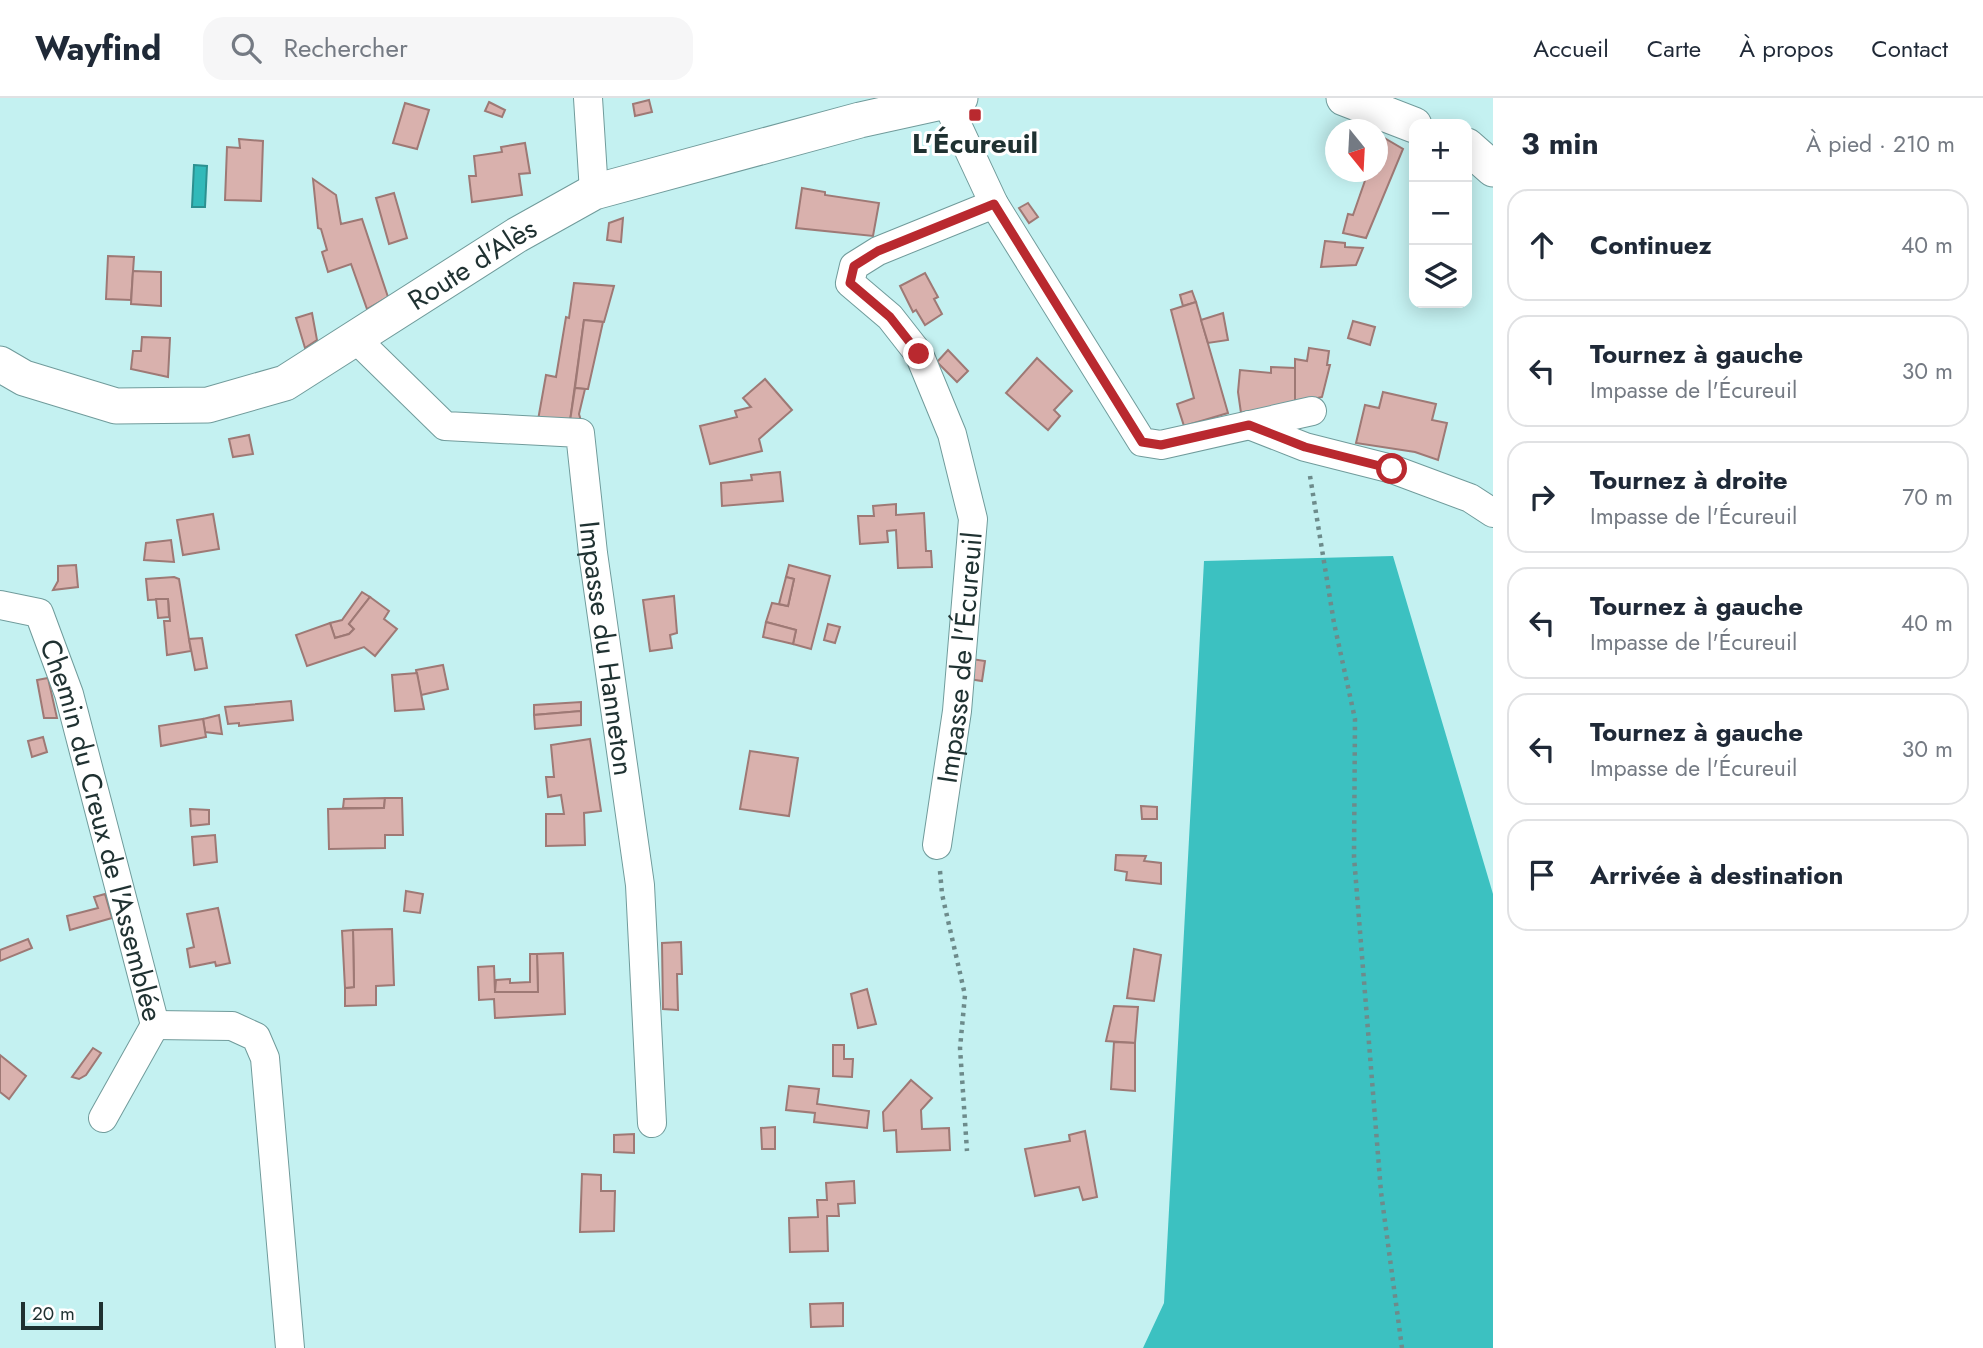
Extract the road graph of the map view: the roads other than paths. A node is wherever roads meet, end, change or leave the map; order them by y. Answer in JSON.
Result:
{"nodes":[{"id":1,"x":588,"y":98,"type":"edge"},
{"id":2,"x":1344,"y":98,"type":"edge"},
{"id":3,"x":953,"y":100,"type":"edge"},
{"id":4,"x":1409,"y":123,"type":"edge"},
{"id":5,"x":1472,"y":150,"type":"edge"},
{"id":6,"x":1493,"y":169,"type":"edge"},
{"id":7,"x":594,"y":192,"type":"junction"},
{"id":8,"x":994,"y":204,"type":"junction"},
{"id":9,"x":355,"y":338,"type":"junction"},
{"id":10,"x":0,"y":364,"type":"edge"},
{"id":11,"x":1312,"y":411,"type":"dead end"},
{"id":12,"x":1249,"y":425,"type":"junction"},
{"id":13,"x":1493,"y":513,"type":"edge"},
{"id":14,"x":0,"y":605,"type":"edge"},
{"id":15,"x":937,"y":845,"type":"road end"},
{"id":16,"x":155,"y":1025,"type":"junction"},
{"id":17,"x":103,"y":1118,"type":"dead end"},
{"id":18,"x":652,"y":1123,"type":"dead end"},
{"id":19,"x":290,"y":1348,"type":"edge"}],
"edges":[{"from":1,"to":7,"type":"street"},
{"from":2,"to":4,"type":"main road"},
{"from":3,"to":7,"type":"main road","name":"Route d'Alès"},
{"from":3,"to":8,"type":"street"},
{"from":5,"to":6,"type":"main road"},
{"from":7,"to":9,"type":"main road","name":"Route d'Alès"},
{"from":8,"to":12,"type":"street"},
{"from":8,"to":15,"type":"street","name":"Impasse de l'Écureuil"},
{"from":9,"to":10,"type":"main road","name":"Route d'Alès"},
{"from":9,"to":18,"type":"street","name":"Impasse du Hanneton"},
{"from":11,"to":12,"type":"street"},
{"from":12,"to":13,"type":"street"},
{"from":14,"to":16,"type":"street","name":"Chemin du Creux de l'Assemblée"},
{"from":16,"to":17,"type":"street","name":"Chemin du Creux de l'Assemblée"},
{"from":16,"to":19,"type":"street"}]}
